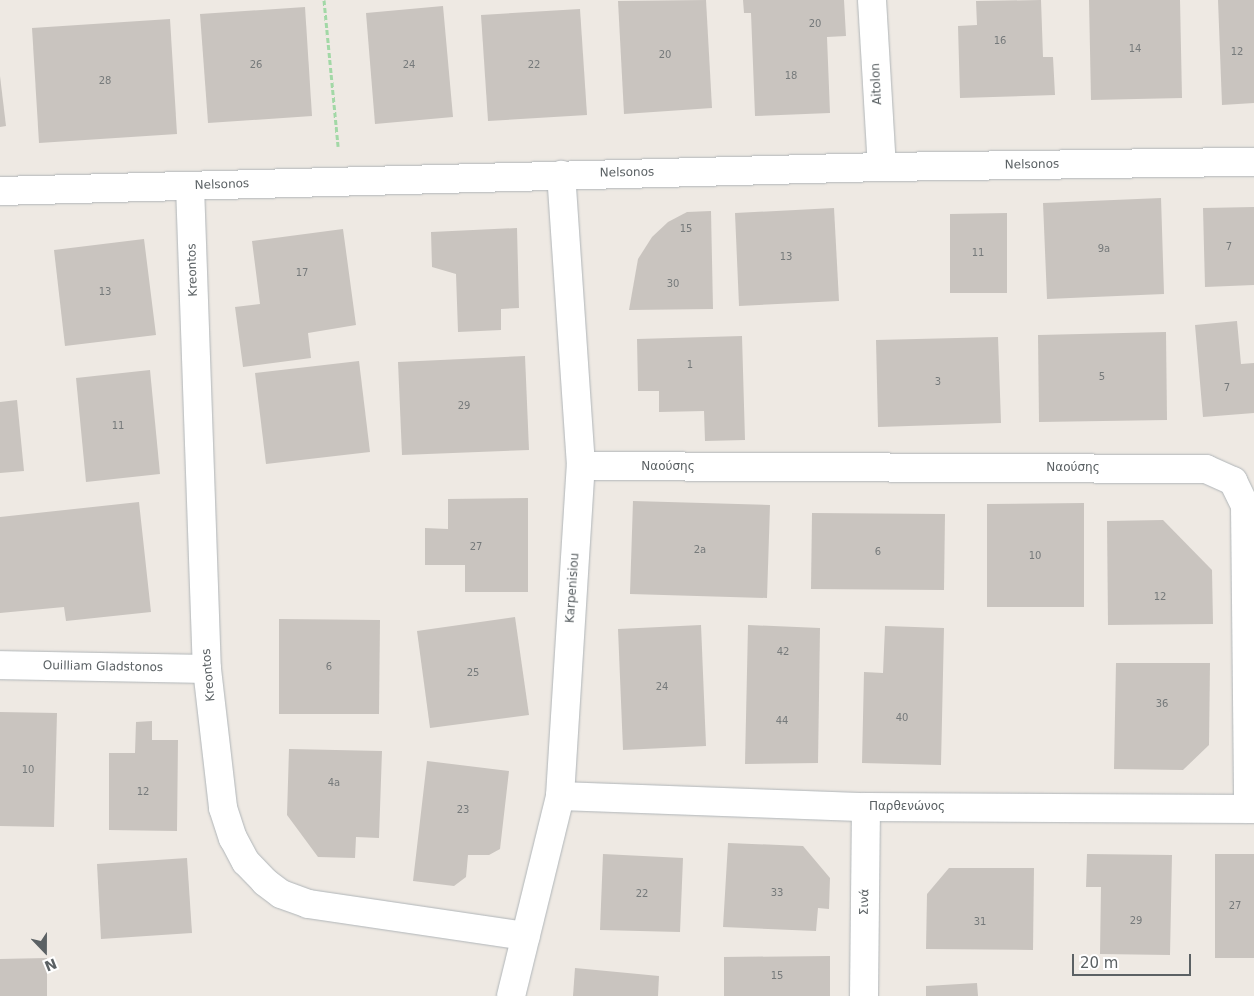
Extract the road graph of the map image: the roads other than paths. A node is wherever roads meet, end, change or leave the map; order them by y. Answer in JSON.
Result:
{"nodes":[{"id":1,"x":872,"y":0,"type":"edge"},
{"id":2,"x":1254,"y":162,"type":"edge"},
{"id":3,"x":882,"y":167,"type":"junction"},
{"id":4,"x":561,"y":175,"type":"junction"},
{"id":5,"x":190,"y":186,"type":"junction"},
{"id":6,"x":0,"y":191,"type":"edge"},
{"id":7,"x":580,"y":466,"type":"junction"},
{"id":8,"x":0,"y":665,"type":"edge"},
{"id":9,"x":207,"y":669,"type":"junction"},
{"id":10,"x":560,"y":796,"type":"junction"},
{"id":11,"x":866,"y":807,"type":"junction"},
{"id":12,"x":1251,"y":809,"type":"edge"},
{"id":13,"x":526,"y":936,"type":"junction"},
{"id":14,"x":511,"y":996,"type":"edge"},
{"id":15,"x":864,"y":996,"type":"edge"}],
"edges":[{"from":1,"to":3,"type":"street","name":"Aitolon"},
{"from":2,"to":3,"type":"street","name":"Nelsonos"},
{"from":3,"to":4,"type":"street","name":"Nelsonos"},
{"from":4,"to":5,"type":"street","name":"Nelsonos"},
{"from":4,"to":7,"type":"street","name":"Karpenisiou"},
{"from":5,"to":6,"type":"street","name":"Nelsonos"},
{"from":5,"to":9,"type":"street","name":"Kreontos"},
{"from":7,"to":10,"type":"street","name":"Karpenisiou"},
{"from":7,"to":12,"type":"street","name":"Ναούσης"},
{"from":8,"to":9,"type":"street","name":"Ouilliam Gladstonos"},
{"from":9,"to":13,"type":"street","name":"Kreontos"},
{"from":10,"to":11,"type":"street","name":"Παρθενώνος"},
{"from":10,"to":13,"type":"street","name":"Karpenisiou"},
{"from":11,"to":12,"type":"street","name":"Παρθενώνος"},
{"from":11,"to":15,"type":"street","name":"Σινά"},
{"from":13,"to":14,"type":"street","name":"Karpenisiou"}]}
